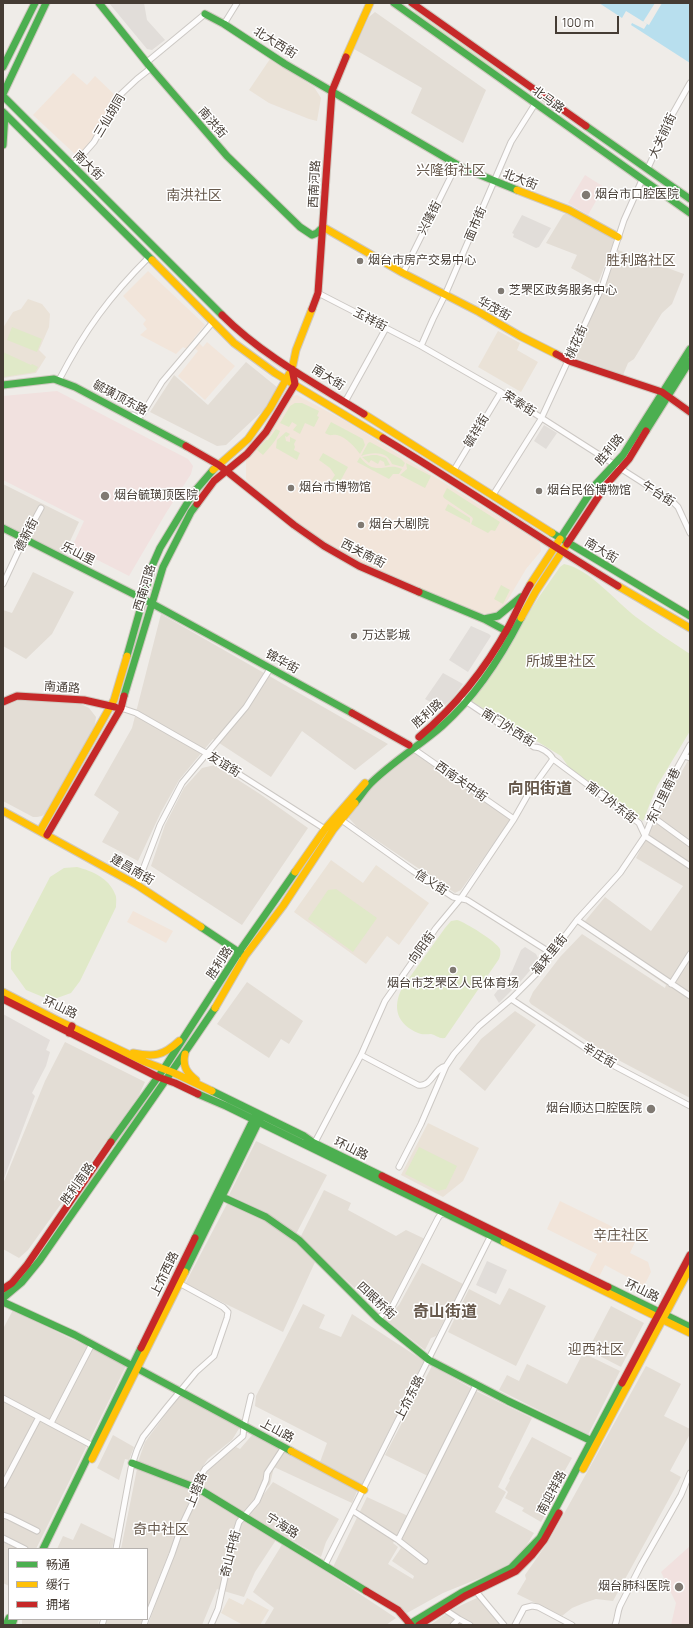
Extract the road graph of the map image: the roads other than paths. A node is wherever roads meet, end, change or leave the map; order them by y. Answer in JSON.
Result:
{"nodes":[{"id":1,"x":35,"y":3,"type":"edge"},
{"id":2,"x":46,"y":3,"type":"edge"},
{"id":3,"x":99,"y":3,"type":"edge"},
{"id":4,"x":237,"y":3,"type":"edge"},
{"id":5,"x":370,"y":3,"type":"edge"},
{"id":6,"x":394,"y":3,"type":"edge"},
{"id":7,"x":412,"y":3,"type":"edge"},
{"id":8,"x":205,"y":14,"type":"joint"},
{"id":9,"x":224,"y":24,"type":"junction"},
{"id":10,"x":149,"y":65,"type":"junction"},
{"id":11,"x":3,"y":67,"type":"edge"},
{"id":12,"x":690,"y":84,"type":"edge"},
{"id":13,"x":332,"y":91,"type":"junction"},
{"id":14,"x":3,"y":95,"type":"edge"},
{"id":15,"x":535,"y":104,"type":"junction"},
{"id":16,"x":4,"y":112,"type":"edge"},
{"id":17,"x":3,"y":145,"type":"edge"},
{"id":18,"x":457,"y":164,"type":"junction"},
{"id":19,"x":72,"y":167,"type":"junction"},
{"id":20,"x":648,"y":168,"type":"junction"},
{"id":21,"x":642,"y":180,"type":"junction"},
{"id":22,"x":494,"y":181,"type":"junction"},
{"id":23,"x":690,"y":199,"type":"edge"},
{"id":24,"x":690,"y":213,"type":"edge"},
{"id":25,"x":323,"y":227,"type":"junction"},
{"id":26,"x":618,"y":237,"type":"junction"},
{"id":27,"x":150,"y":257,"type":"junction"},
{"id":28,"x":403,"y":273,"type":"junction"},
{"id":29,"x":318,"y":293,"type":"junction"},
{"id":30,"x":445,"y":295,"type":"junction"},
{"id":31,"x":213,"y":322,"type":"junction"},
{"id":32,"x":386,"y":328,"type":"junction"},
{"id":33,"x":421,"y":346,"type":"junction"},
{"id":34,"x":690,"y":349,"type":"edge"},
{"id":35,"x":569,"y":361,"type":"junction"},
{"id":36,"x":690,"y":361,"type":"edge"},
{"id":37,"x":292,"y":369,"type":"junction"},
{"id":38,"x":287,"y":379,"type":"junction"},
{"id":39,"x":59,"y":380,"type":"junction"},
{"id":40,"x":294,"y":384,"type":"junction"},
{"id":41,"x":3,"y":385,"type":"edge"},
{"id":42,"x":501,"y":392,"type":"junction"},
{"id":43,"x":665,"y":394,"type":"junction"},
{"id":44,"x":102,"y":401,"type":"junction"},
{"id":45,"x":345,"y":402,"type":"junction"},
{"id":46,"x":690,"y":412,"type":"edge"},
{"id":47,"x":541,"y":419,"type":"junction"},
{"id":48,"x":219,"y":465,"type":"junction"},
{"id":49,"x":617,"y":467,"type":"junction"},
{"id":50,"x":454,"y":470,"type":"junction"},
{"id":51,"x":228,"y":472,"type":"junction"},
{"id":52,"x":493,"y":495,"type":"junction"},
{"id":53,"x":41,"y":508,"type":"dead end"},
{"id":54,"x":3,"y":528,"type":"edge"},
{"id":55,"x":690,"y":533,"type":"edge"},
{"id":56,"x":24,"y":539,"type":"junction"},
{"id":57,"x":560,"y":539,"type":"junction"},
{"id":58,"x":567,"y":544,"type":"junction"},
{"id":59,"x":555,"y":547,"type":"junction"},
{"id":60,"x":562,"y":552,"type":"junction"},
{"id":61,"x":3,"y":584,"type":"edge"},
{"id":62,"x":527,"y":590,"type":"junction"},
{"id":63,"x":144,"y":599,"type":"junction"},
{"id":64,"x":151,"y":603,"type":"junction"},
{"id":65,"x":690,"y":616,"type":"edge"},
{"id":66,"x":484,"y":619,"type":"junction"},
{"id":67,"x":690,"y":628,"type":"edge"},
{"id":68,"x":510,"y":632,"type":"junction"},
{"id":69,"x":270,"y":669,"type":"junction"},
{"id":70,"x":464,"y":700,"type":"junction"},
{"id":71,"x":3,"y":702,"type":"edge"},
{"id":72,"x":111,"y":706,"type":"junction"},
{"id":73,"x":121,"y":708,"type":"junction"},
{"id":74,"x":690,"y":745,"type":"edge"},
{"id":75,"x":411,"y":747,"type":"junction"},
{"id":76,"x":206,"y":753,"type":"junction"},
{"id":77,"x":684,"y":756,"type":"junction"},
{"id":78,"x":690,"y":758,"type":"edge"},
{"id":79,"x":553,"y":759,"type":"junction"},
{"id":80,"x":3,"y":811,"type":"edge"},
{"id":81,"x":653,"y":817,"type":"junction"},
{"id":82,"x":338,"y":819,"type":"junction"},
{"id":83,"x":514,"y":819,"type":"junction"},
{"id":84,"x":325,"y":829,"type":"junction"},
{"id":85,"x":40,"y":831,"type":"junction"},
{"id":86,"x":47,"y":835,"type":"junction"},
{"id":87,"x":645,"y":836,"type":"junction"},
{"id":88,"x":690,"y":844,"type":"edge"},
{"id":89,"x":690,"y":866,"type":"edge"},
{"id":90,"x":138,"y":885,"type":"junction"},
{"id":91,"x":461,"y":898,"type":"junction"},
{"id":92,"x":577,"y":920,"type":"junction"},
{"id":93,"x":551,"y":953,"type":"junction"},
{"id":94,"x":242,"y":954,"type":"junction"},
{"id":95,"x":690,"y":954,"type":"edge"},
{"id":96,"x":671,"y":984,"type":"junction"},
{"id":97,"x":3,"y":992,"type":"edge"},
{"id":98,"x":690,"y":996,"type":"edge"},
{"id":99,"x":3,"y":999,"type":"edge"},
{"id":100,"x":511,"y":1000,"type":"junction"},
{"id":101,"x":71,"y":1029,"type":"junction"},
{"id":102,"x":188,"y":1032,"type":"junction"},
{"id":103,"x":115,"y":1047,"type":"junction"},
{"id":104,"x":187,"y":1049,"type":"junction"},
{"id":105,"x":361,"y":1055,"type":"junction"},
{"id":106,"x":446,"y":1066,"type":"junction"},
{"id":107,"x":163,"y":1070,"type":"junction"},
{"id":108,"x":172,"y":1072,"type":"junction"},
{"id":109,"x":158,"y":1077,"type":"junction"},
{"id":110,"x":167,"y":1079,"type":"junction"},
{"id":111,"x":212,"y":1092,"type":"junction"},
{"id":112,"x":690,"y":1106,"type":"edge"},
{"id":113,"x":259,"y":1114,"type":"junction"},
{"id":114,"x":255,"y":1121,"type":"junction"},
{"id":115,"x":313,"y":1146,"type":"junction"},
{"id":116,"x":399,"y":1167,"type":"dead end"},
{"id":117,"x":218,"y":1195,"type":"junction"},
{"id":118,"x":445,"y":1214,"type":"junction"},
{"id":119,"x":492,"y":1233,"type":"junction"},
{"id":120,"x":690,"y":1255,"type":"edge"},
{"id":121,"x":690,"y":1268,"type":"edge"},
{"id":122,"x":179,"y":1283,"type":"junction"},
{"id":123,"x":3,"y":1289,"type":"edge"},
{"id":124,"x":3,"y":1298,"type":"edge"},
{"id":125,"x":3,"y":1302,"type":"edge"},
{"id":126,"x":661,"y":1316,"type":"junction"},
{"id":127,"x":378,"y":1319,"type":"junction"},
{"id":128,"x":690,"y":1327,"type":"edge"},
{"id":129,"x":690,"y":1333,"type":"edge"},
{"id":130,"x":92,"y":1344,"type":"junction"},
{"id":131,"x":429,"y":1360,"type":"junction"},
{"id":132,"x":135,"y":1367,"type":"junction"},
{"id":133,"x":476,"y":1385,"type":"junction"},
{"id":134,"x":180,"y":1392,"type":"junction"},
{"id":135,"x":250,"y":1396,"type":"dead end"},
{"id":136,"x":3,"y":1398,"type":"edge"},
{"id":137,"x":39,"y":1417,"type":"junction"},
{"id":138,"x":51,"y":1424,"type":"junction"},
{"id":139,"x":244,"y":1426,"type":"junction"},
{"id":140,"x":594,"y":1442,"type":"junction"},
{"id":141,"x":96,"y":1447,"type":"junction"},
{"id":142,"x":284,"y":1447,"type":"junction"},
{"id":143,"x":132,"y":1463,"type":"junction"},
{"id":144,"x":690,"y":1473,"type":"edge"},
{"id":145,"x":3,"y":1485,"type":"edge"},
{"id":146,"x":199,"y":1490,"type":"junction"},
{"id":147,"x":364,"y":1490,"type":"junction"},
{"id":148,"x":353,"y":1511,"type":"junction"},
{"id":149,"x":3,"y":1515,"type":"edge"},
{"id":150,"x":245,"y":1516,"type":"junction"},
{"id":151,"x":37,"y":1531,"type":"dead end"},
{"id":152,"x":3,"y":1538,"type":"edge"},
{"id":153,"x":398,"y":1540,"type":"junction"},
{"id":154,"x":24,"y":1548,"type":"edge"},
{"id":155,"x":44,"y":1548,"type":"edge"},
{"id":156,"x":48,"y":1548,"type":"edge"},
{"id":157,"x":116,"y":1548,"type":"edge"},
{"id":158,"x":425,"y":1561,"type":"dead end"},
{"id":159,"x":325,"y":1565,"type":"junction"},
{"id":160,"x":474,"y":1589,"type":"junction"},
{"id":161,"x":444,"y":1609,"type":"junction"},
{"id":162,"x":148,"y":1615,"type":"edge"},
{"id":163,"x":459,"y":1619,"type":"junction"},
{"id":164,"x":211,"y":1625,"type":"edge"},
{"id":165,"x":410,"y":1625,"type":"edge"},
{"id":166,"x":419,"y":1625,"type":"edge"},
{"id":167,"x":453,"y":1625,"type":"edge"},
{"id":168,"x":470,"y":1625,"type":"edge"},
{"id":169,"x":504,"y":1625,"type":"edge"},
{"id":170,"x":514,"y":1625,"type":"edge"},
{"id":171,"x":572,"y":1625,"type":"edge"},
{"id":172,"x":615,"y":1625,"type":"edge"}],
"edges":[{"from":1,"to":11,"type":"main road"},
{"from":2,"to":14,"type":"main road"},
{"from":3,"to":10,"type":"main road","name":"南洪街"},
{"from":4,"to":9,"type":"street"},
{"from":5,"to":13,"type":"main road","name":"西南河路"},
{"from":6,"to":15,"type":"main road","name":"北马路"},
{"from":7,"to":20,"type":"main road","name":"北马路"},
{"from":8,"to":9,"type":"main road","name":"北大西街"},
{"from":8,"to":10,"type":"street","name":"三仙胡同"},
{"from":9,"to":13,"type":"main road","name":"北大西街"},
{"from":10,"to":19,"type":"street","name":"三仙胡同"},
{"from":10,"to":25,"type":"main road","name":"南洪街"},
{"from":12,"to":20,"type":"street","name":"大关前街"},
{"from":13,"to":18,"type":"main road","name":"北大街"},
{"from":13,"to":25,"type":"main road","name":"西南河路"},
{"from":14,"to":19,"type":"main road","name":"南大街"},
{"from":15,"to":21,"type":"main road","name":"北马路"},
{"from":15,"to":22,"type":"street","name":"面市街"},
{"from":16,"to":17,"type":"main road"},
{"from":16,"to":27,"type":"main road","name":"南大街"},
{"from":18,"to":22,"type":"main road","name":"北大街"},
{"from":18,"to":28,"type":"street","name":"兴隆街"},
{"from":19,"to":37,"type":"main road","name":"南大街"},
{"from":20,"to":23,"type":"main road","name":"北马路"},
{"from":21,"to":24,"type":"main road","name":"北马路"},
{"from":21,"to":26,"type":"street","name":"桃花街"},
{"from":22,"to":26,"type":"main road","name":"北大街"},
{"from":22,"to":30,"type":"street","name":"面市街"},
{"from":25,"to":28,"type":"main road","name":"华茂街"},
{"from":25,"to":29,"type":"main road","name":"西南河路"},
{"from":26,"to":35,"type":"street","name":"桃花街"},
{"from":27,"to":31,"type":"main road","name":"南大街"},
{"from":27,"to":39,"type":"street"},
{"from":28,"to":30,"type":"main road","name":"华茂街"},
{"from":29,"to":32,"type":"street","name":"玉祥街"},
{"from":29,"to":37,"type":"main road","name":"西南河路"},
{"from":30,"to":33,"type":"street","name":"面市街"},
{"from":30,"to":35,"type":"main road","name":"华茂街"},
{"from":31,"to":38,"type":"main road","name":"南大街"},
{"from":31,"to":44,"type":"street"},
{"from":32,"to":33,"type":"street","name":"玉祥街"},
{"from":32,"to":45,"type":"street"},
{"from":33,"to":42,"type":"street","name":"荣泰街"},
{"from":34,"to":43,"type":"main road","name":"胜利路"},
{"from":35,"to":43,"type":"main road","name":"华茂街"},
{"from":35,"to":47,"type":"street","name":"桃花街"},
{"from":36,"to":43,"type":"main road","name":"胜利路"},
{"from":37,"to":38,"type":"main road","name":"西南河路"},
{"from":37,"to":40,"type":"main road","name":"西南河路"},
{"from":37,"to":45,"type":"main road","name":"南大街"},
{"from":38,"to":40,"type":"main road","name":"南大街"},
{"from":38,"to":48,"type":"main road","name":"西南河路"},
{"from":39,"to":41,"type":"main road","name":"毓璜顶东路"},
{"from":39,"to":44,"type":"main road","name":"毓璜顶东路"},
{"from":40,"to":51,"type":"main road","name":"西南河路"},
{"from":40,"to":59,"type":"main road","name":"南大街"},
{"from":42,"to":47,"type":"street","name":"荣泰街"},
{"from":42,"to":50,"type":"street","name":"毓祥街"},
{"from":43,"to":46,"type":"main road","name":"华茂街"},
{"from":43,"to":49,"type":"main road","name":"胜利路"},
{"from":44,"to":48,"type":"main road","name":"毓璜顶东路"},
{"from":45,"to":50,"type":"main road","name":"南大街"},
{"from":47,"to":49,"type":"street","name":"荣泰街"},
{"from":47,"to":52,"type":"street","name":"桃花街"},
{"from":48,"to":51,"type":"main road","name":"西关南街"},
{"from":48,"to":63,"type":"main road","name":"西南河路"},
{"from":49,"to":55,"type":"street","name":"午台街"},
{"from":49,"to":57,"type":"main road","name":"胜利路"},
{"from":49,"to":58,"type":"main road","name":"胜利路"},
{"from":50,"to":52,"type":"main road","name":"南大街"},
{"from":51,"to":64,"type":"main road","name":"西南河路"},
{"from":51,"to":66,"type":"main road","name":"西关南街"},
{"from":52,"to":57,"type":"main road","name":"南大街"},
{"from":53,"to":56,"type":"street","name":"德新街"},
{"from":54,"to":56,"type":"main road","name":"乐山里"},
{"from":56,"to":61,"type":"street","name":"德新街"},
{"from":56,"to":63,"type":"main road","name":"乐山里"},
{"from":57,"to":58,"type":"main road","name":"南大街"},
{"from":57,"to":59,"type":"main road","name":"胜利路"},
{"from":58,"to":60,"type":"main road","name":"胜利路"},
{"from":58,"to":65,"type":"main road","name":"南大街"},
{"from":59,"to":60,"type":"main road","name":"南大街"},
{"from":59,"to":62,"type":"main road","name":"胜利路"},
{"from":60,"to":67,"type":"main road","name":"南大街"},
{"from":60,"to":68,"type":"main road","name":"胜利路"},
{"from":62,"to":66,"type":"main road"},
{"from":62,"to":68,"type":"main road","name":"胜利路"},
{"from":63,"to":64,"type":"main road","name":"锦华街"},
{"from":63,"to":72,"type":"main road","name":"西南河路"},
{"from":64,"to":69,"type":"main road","name":"锦华街"},
{"from":64,"to":73,"type":"main road","name":"西南河路"},
{"from":66,"to":68,"type":"main road","name":"西关南街"},
{"from":68,"to":70,"type":"main road","name":"胜利路"},
{"from":69,"to":75,"type":"main road","name":"锦华街"},
{"from":69,"to":76,"type":"street"},
{"from":70,"to":75,"type":"main road","name":"胜利路"},
{"from":70,"to":79,"type":"street","name":"南门外西街"},
{"from":71,"to":72,"type":"main road","name":"南通路"},
{"from":72,"to":73,"type":"main road","name":"南通路"},
{"from":72,"to":85,"type":"main road","name":"西南河路"},
{"from":73,"to":76,"type":"street","name":"友谊街"},
{"from":73,"to":86,"type":"main road","name":"西南河路"},
{"from":74,"to":77,"type":"street","name":"东门里南巷"},
{"from":75,"to":82,"type":"main road","name":"胜利路"},
{"from":75,"to":83,"type":"street","name":"西南关中街"},
{"from":76,"to":84,"type":"street","name":"友谊街"},
{"from":76,"to":90,"type":"street"},
{"from":77,"to":78,"type":"street"},
{"from":77,"to":81,"type":"street","name":"东门里南巷"},
{"from":79,"to":83,"type":"street","name":"向阳街"},
{"from":79,"to":87,"type":"street","name":"南门外东街"},
{"from":80,"to":85,"type":"main road","name":"建昌南街"},
{"from":81,"to":87,"type":"street","name":"东门里南巷"},
{"from":81,"to":88,"type":"street"},
{"from":82,"to":84,"type":"main road","name":"胜利路"},
{"from":82,"to":91,"type":"street","name":"信义街"},
{"from":82,"to":94,"type":"main road","name":"胜利路"},
{"from":83,"to":91,"type":"street","name":"向阳街"},
{"from":84,"to":94,"type":"main road","name":"胜利路"},
{"from":85,"to":86,"type":"main road","name":"建昌南街"},
{"from":86,"to":90,"type":"main road","name":"建昌南街"},
{"from":87,"to":89,"type":"street"},
{"from":87,"to":92,"type":"street","name":"福来里街"},
{"from":90,"to":94,"type":"main road","name":"建昌南街"},
{"from":91,"to":93,"type":"street","name":"信义街"},
{"from":91,"to":105,"type":"street","name":"向阳街"},
{"from":92,"to":93,"type":"street","name":"福来里街"},
{"from":92,"to":96,"type":"street"},
{"from":93,"to":100,"type":"street","name":"福来里街"},
{"from":94,"to":102,"type":"main road","name":"胜利路"},
{"from":94,"to":104,"type":"main road","name":"胜利路"},
{"from":95,"to":96,"type":"street"},
{"from":96,"to":98,"type":"street"},
{"from":97,"to":101,"type":"main road","name":"环山路"},
{"from":99,"to":101,"type":"main road","name":"环山路"},
{"from":100,"to":106,"type":"street","name":"福来里街"},
{"from":100,"to":112,"type":"street","name":"辛庄街"},
{"from":101,"to":103,"type":"main road","name":"环山路"},
{"from":101,"to":109,"type":"main road","name":"环山路"},
{"from":102,"to":103,"type":"main road"},
{"from":102,"to":107,"type":"main road","name":"胜利路"},
{"from":103,"to":107,"type":"main road","name":"环山路"},
{"from":104,"to":108,"type":"main road","name":"胜利路"},
{"from":104,"to":111,"type":"main road"},
{"from":105,"to":106,"type":"street","name":"福来里街"},
{"from":105,"to":115,"type":"street","name":"向阳街"},
{"from":106,"to":116,"type":"street","name":"福来里街"},
{"from":107,"to":108,"type":"main road","name":"环山路"},
{"from":107,"to":109,"type":"main road","name":"胜利路"},
{"from":108,"to":110,"type":"main road","name":"胜利路"},
{"from":108,"to":111,"type":"main road","name":"环山路"},
{"from":109,"to":110,"type":"main road","name":"环山路"},
{"from":109,"to":123,"type":"main road","name":"胜利南路"},
{"from":110,"to":114,"type":"main road","name":"环山路"},
{"from":110,"to":124,"type":"main road","name":"胜利南路"},
{"from":111,"to":113,"type":"main road","name":"环山路"},
{"from":113,"to":114,"type":"main road","name":"上夼西路"},
{"from":113,"to":115,"type":"main road","name":"环山路"},
{"from":114,"to":115,"type":"main road","name":"环山路"},
{"from":114,"to":117,"type":"main road","name":"上夼西路"},
{"from":115,"to":118,"type":"main road","name":"环山路"},
{"from":115,"to":119,"type":"main road","name":"环山路"},
{"from":117,"to":122,"type":"main road","name":"上夼西路"},
{"from":117,"to":127,"type":"main road","name":"四眼桥街"},
{"from":117,"to":132,"type":"main road","name":"上夼西路"},
{"from":118,"to":119,"type":"main road","name":"环山路"},
{"from":118,"to":127,"type":"street"},
{"from":119,"to":126,"type":"main road","name":"环山路"},
{"from":119,"to":131,"type":"street","name":"上夼东路"},
{"from":120,"to":126,"type":"main road"},
{"from":121,"to":126,"type":"main road"},
{"from":122,"to":132,"type":"main road","name":"上夼西路"},
{"from":122,"to":134,"type":"street"},
{"from":125,"to":130,"type":"main road","name":"上山路"},
{"from":126,"to":128,"type":"main road","name":"环山路"},
{"from":126,"to":129,"type":"main road","name":"环山路"},
{"from":126,"to":140,"type":"main road","name":"南迎祥路"},
{"from":127,"to":131,"type":"main road","name":"四眼桥街"},
{"from":130,"to":132,"type":"main road","name":"上山路"},
{"from":130,"to":138,"type":"street"},
{"from":131,"to":133,"type":"main road","name":"四眼桥街"},
{"from":131,"to":147,"type":"street","name":"上夼东路"},
{"from":132,"to":134,"type":"main road","name":"上山路"},
{"from":132,"to":141,"type":"main road","name":"上夼西路"},
{"from":133,"to":140,"type":"main road","name":"四眼桥街"},
{"from":133,"to":153,"type":"street"},
{"from":134,"to":139,"type":"main road","name":"上山路"},
{"from":134,"to":143,"type":"street"},
{"from":135,"to":139,"type":"street","name":"上塔路"},
{"from":136,"to":137,"type":"street"},
{"from":137,"to":138,"type":"street"},
{"from":137,"to":145,"type":"street"},
{"from":138,"to":141,"type":"street"},
{"from":139,"to":142,"type":"main road","name":"上山路"},
{"from":139,"to":146,"type":"street","name":"上塔路"},
{"from":140,"to":160,"type":"main road","name":"南迎祥路"},
{"from":141,"to":155,"type":"main road","name":"上夼西路"},
{"from":141,"to":156,"type":"main road","name":"上夼西路"},
{"from":142,"to":147,"type":"main road","name":"上山路"},
{"from":142,"to":150,"type":"street","name":"奇山中街"},
{"from":143,"to":146,"type":"main road","name":"宁海路"},
{"from":143,"to":157,"type":"street"},
{"from":144,"to":172,"type":"street"},
{"from":146,"to":150,"type":"main road","name":"宁海路"},
{"from":146,"to":162,"type":"street","name":"上塔路"},
{"from":147,"to":148,"type":"street","name":"上夼东路"},
{"from":148,"to":153,"type":"street"},
{"from":148,"to":159,"type":"street","name":"上夼东路"},
{"from":149,"to":151,"type":"street"},
{"from":150,"to":159,"type":"main road","name":"宁海路"},
{"from":150,"to":164,"type":"street","name":"奇山中街"},
{"from":152,"to":154,"type":"street"},
{"from":153,"to":158,"type":"street"},
{"from":159,"to":165,"type":"main road","name":"宁海路"},
{"from":160,"to":161,"type":"main road","name":"南迎祥路"},
{"from":160,"to":165,"type":"main road","name":"南迎祥路"},
{"from":160,"to":169,"type":"street"},
{"from":161,"to":163,"type":"street"},
{"from":161,"to":166,"type":"main road","name":"南迎祥路"},
{"from":163,"to":167,"type":"street"},
{"from":163,"to":168,"type":"street"},
{"from":170,"to":171,"type":"street"}]}
